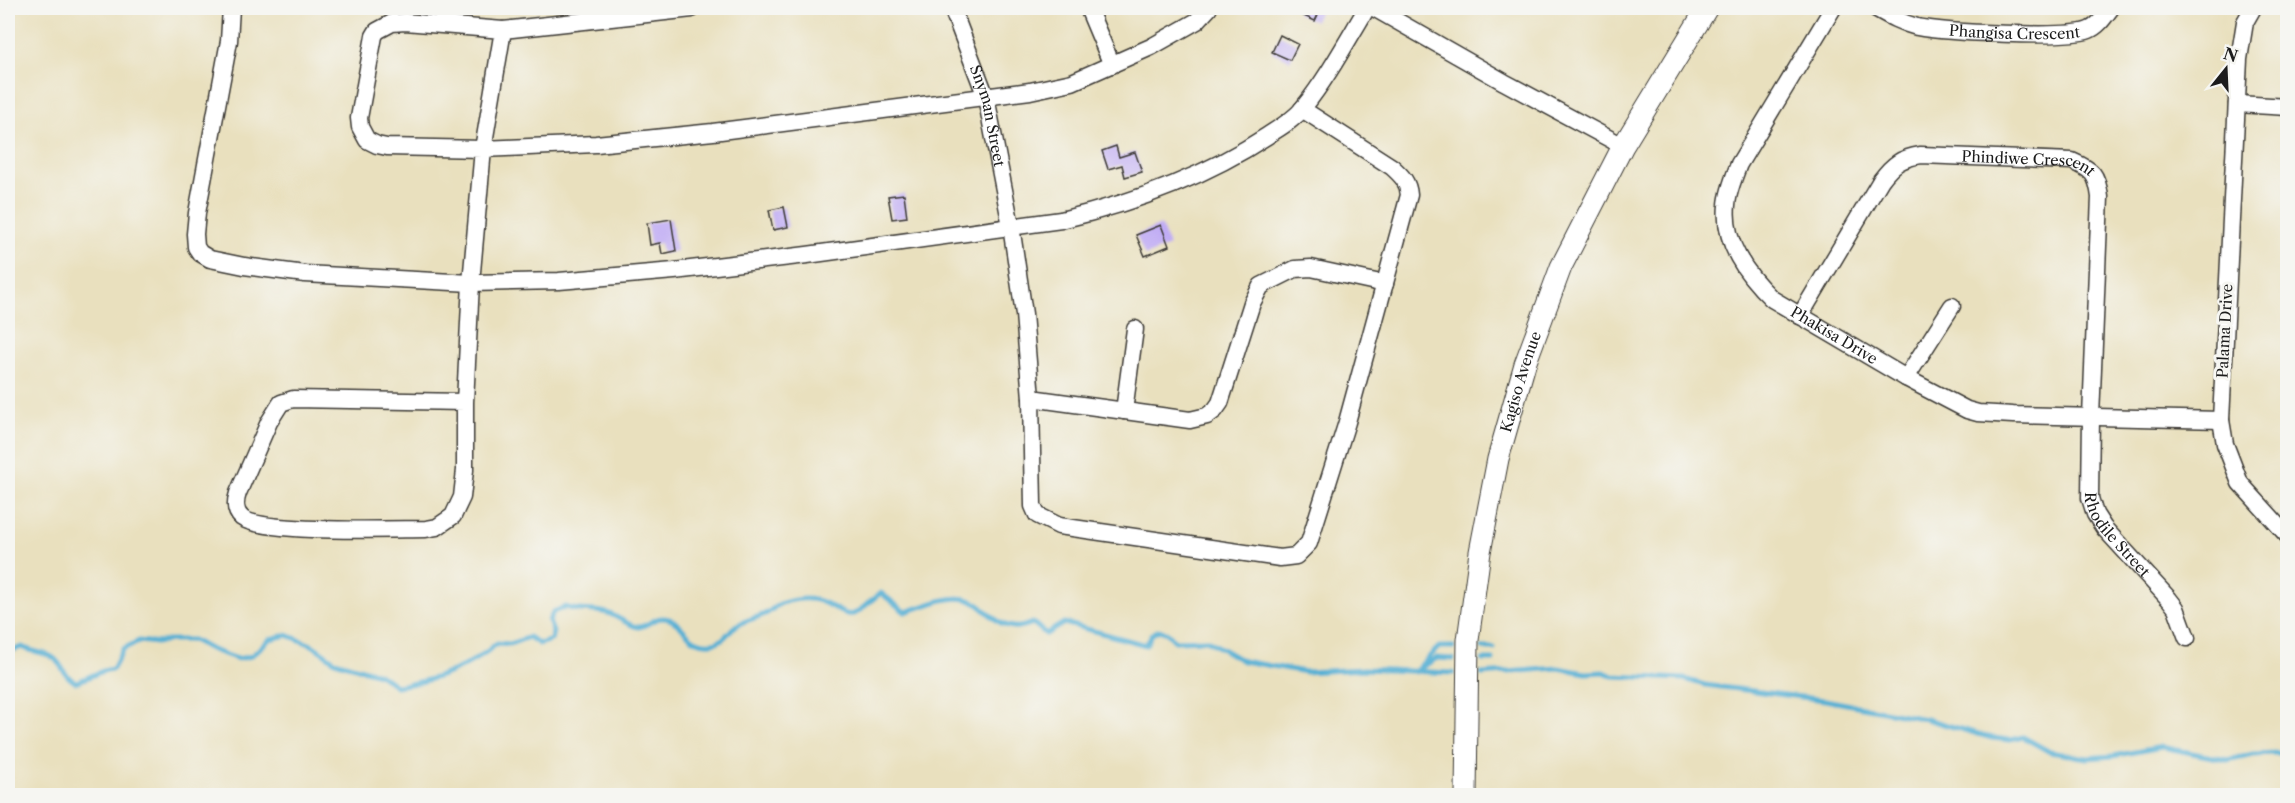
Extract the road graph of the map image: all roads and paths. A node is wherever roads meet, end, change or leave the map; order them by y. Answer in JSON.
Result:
{"nodes":[{"id":1,"x":231,"y":8,"type":"edge"},
{"id":2,"x":695,"y":8,"type":"edge"},
{"id":3,"x":952,"y":8,"type":"edge"},
{"id":4,"x":1088,"y":8,"type":"edge"},
{"id":5,"x":1209,"y":8,"type":"edge"},
{"id":6,"x":1367,"y":8,"type":"edge"},
{"id":7,"x":1374,"y":8,"type":"edge"},
{"id":8,"x":1707,"y":8,"type":"edge"},
{"id":9,"x":1833,"y":8,"type":"edge"},
{"id":10,"x":1875,"y":8,"type":"edge"},
{"id":11,"x":2111,"y":8,"type":"edge"},
{"id":12,"x":2253,"y":8,"type":"edge"},
{"id":13,"x":503,"y":30,"type":"junction"},
{"id":14,"x":1112,"y":64,"type":"junction"},
{"id":15,"x":986,"y":97,"type":"junction"},
{"id":16,"x":2237,"y":104,"type":"junction"},
{"id":17,"x":2288,"y":107,"type":"edge"},
{"id":18,"x":1302,"y":109,"type":"junction"},
{"id":19,"x":1623,"y":146,"type":"junction"},
{"id":20,"x":483,"y":149,"type":"junction"},
{"id":21,"x":1011,"y":226,"type":"junction"},
{"id":22,"x":471,"y":283,"type":"junction"},
{"id":23,"x":1385,"y":284,"type":"junction"},
{"id":24,"x":1952,"y":306,"type":"dead end"},
{"id":25,"x":1800,"y":316,"type":"junction"},
{"id":26,"x":1135,"y":328,"type":"dead end"},
{"id":27,"x":1906,"y":378,"type":"junction"},
{"id":28,"x":1031,"y":398,"type":"junction"},
{"id":29,"x":465,"y":402,"type":"junction"},
{"id":30,"x":1124,"y":411,"type":"junction"},
{"id":31,"x":2091,"y":417,"type":"junction"},
{"id":32,"x":2221,"y":420,"type":"junction"},
{"id":33,"x":2286,"y":532,"type":"edge"},
{"id":34,"x":2187,"y":638,"type":"dead end"},
{"id":35,"x":1466,"y":795,"type":"edge"}],
"edges":[{"from":1,"to":22,"type":"street"},
{"from":2,"to":13,"type":"street"},
{"from":3,"to":15,"type":"street","name":"Snyman Street"},
{"from":4,"to":14,"type":"street"},
{"from":5,"to":14,"type":"street"},
{"from":6,"to":18,"type":"street"},
{"from":7,"to":19,"type":"street"},
{"from":8,"to":19,"type":"street","name":"Kagiso Avenue"},
{"from":9,"to":25,"type":"street","name":"Phakisa Drive"},
{"from":10,"to":11,"type":"street","name":"Phangisa Crescent"},
{"from":12,"to":16,"type":"street","name":"Palama Drive"},
{"from":13,"to":20,"type":"street"},
{"from":13,"to":20,"type":"street"},
{"from":14,"to":15,"type":"street"},
{"from":15,"to":20,"type":"street"},
{"from":15,"to":21,"type":"street","name":"Snyman Street"},
{"from":16,"to":17,"type":"street"},
{"from":16,"to":32,"type":"street","name":"Palama Drive"},
{"from":18,"to":21,"type":"street"},
{"from":18,"to":23,"type":"street"},
{"from":19,"to":35,"type":"street","name":"Kagiso Avenue"},
{"from":20,"to":22,"type":"street"},
{"from":21,"to":22,"type":"street"},
{"from":21,"to":28,"type":"street","name":"Snyman Street"},
{"from":22,"to":29,"type":"street"},
{"from":23,"to":28,"type":"street","name":"Snyman Street"},
{"from":23,"to":30,"type":"street"},
{"from":24,"to":27,"type":"street"},
{"from":25,"to":27,"type":"street","name":"Phakisa Drive"},
{"from":25,"to":31,"type":"street","name":"Phindiwe Crescent"},
{"from":26,"to":30,"type":"street"},
{"from":27,"to":31,"type":"street","name":"Phakisa Drive"},
{"from":28,"to":30,"type":"street"},
{"from":29,"to":29,"type":"street"},
{"from":31,"to":32,"type":"street","name":"Phakisa Drive"},
{"from":31,"to":34,"type":"street","name":"Rhodile Street"},
{"from":32,"to":33,"type":"street","name":"Palama Drive"}]}
